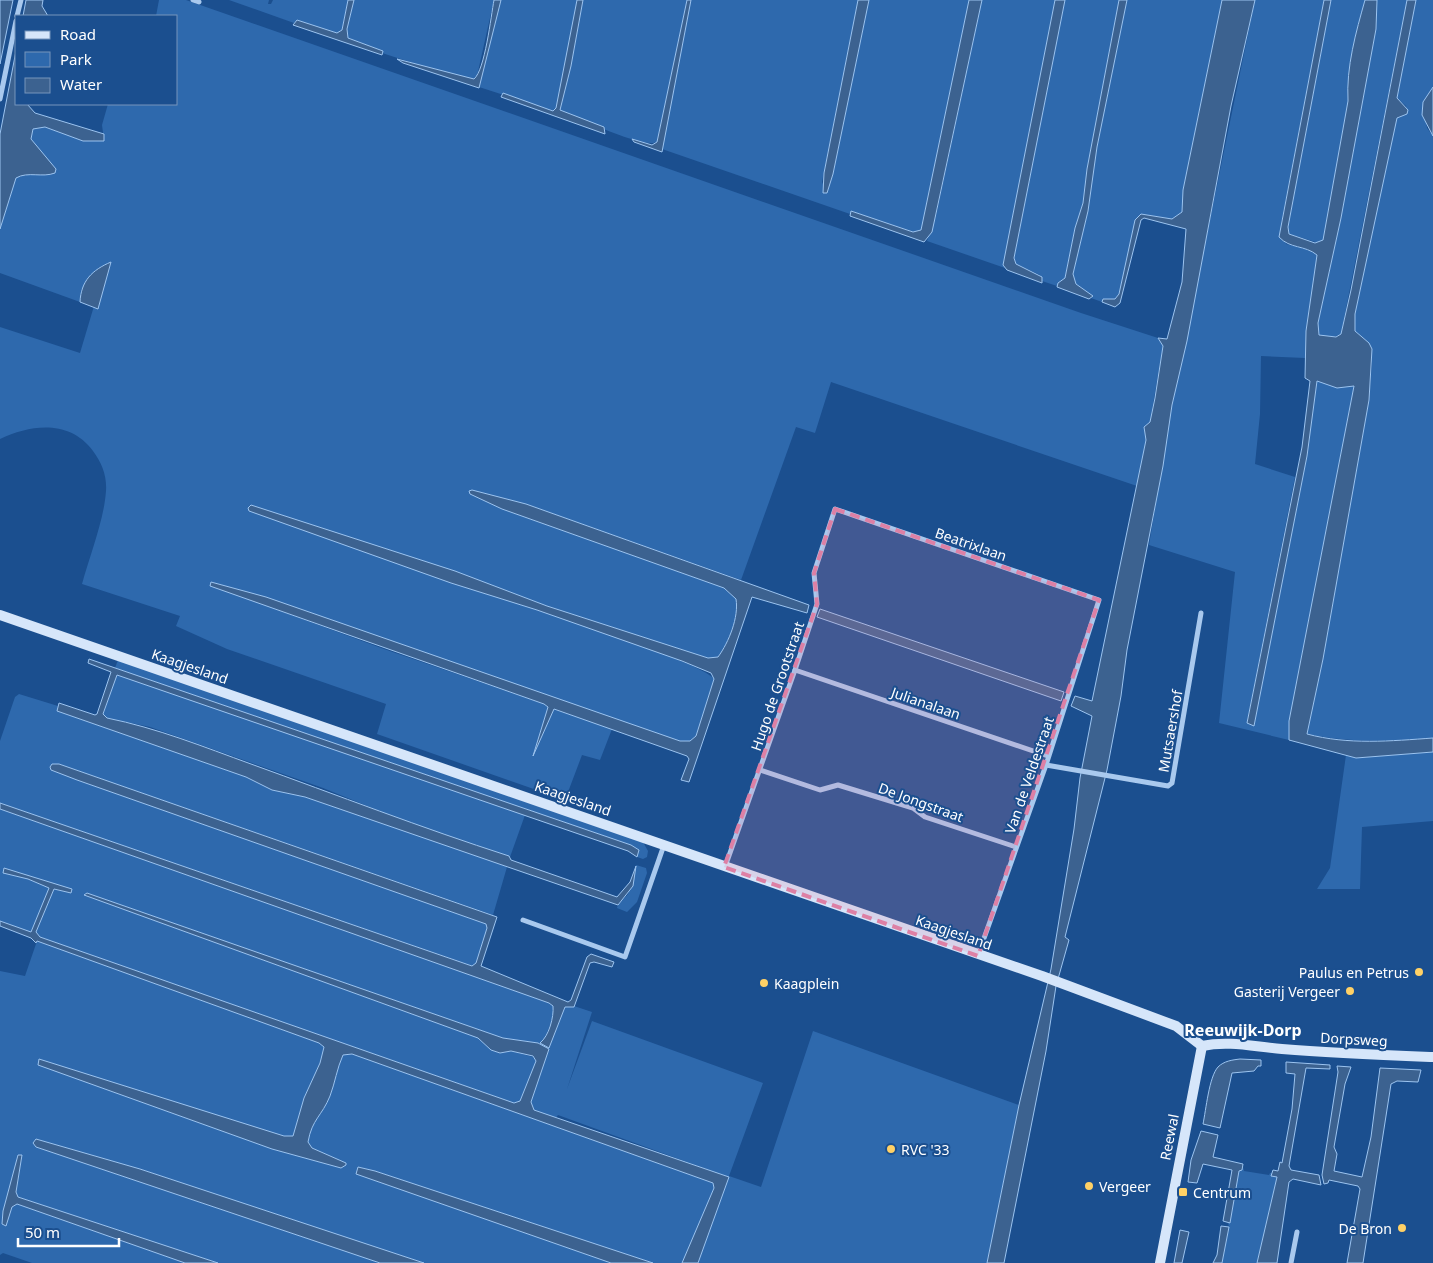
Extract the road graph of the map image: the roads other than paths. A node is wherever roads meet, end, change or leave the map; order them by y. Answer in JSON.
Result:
{"nodes":[{"id":1,"x":21,"y":0,"type":"edge"},
{"id":2,"x":17,"y":15,"type":"edge"},
{"id":3,"x":15,"y":26,"type":"edge"},
{"id":4,"x":0,"y":99,"type":"edge"},
{"id":5,"x":835,"y":509,"type":"joint"},
{"id":6,"x":1099,"y":600,"type":"joint"},
{"id":7,"x":1201,"y":614,"type":"dead end"},
{"id":8,"x":0,"y":615,"type":"edge"},
{"id":9,"x":795,"y":670,"type":"junction"},
{"id":10,"x":1048,"y":756,"type":"junction"},
{"id":11,"x":1046,"y":766,"type":"junction"},
{"id":12,"x":760,"y":770,"type":"junction"},
{"id":13,"x":664,"y":845,"type":"junction"},
{"id":14,"x":1016,"y":847,"type":"junction"},
{"id":15,"x":724,"y":867,"type":"junction"},
{"id":16,"x":523,"y":920,"type":"dead end"},
{"id":17,"x":978,"y":956,"type":"junction"},
{"id":18,"x":1202,"y":1046,"type":"junction"},
{"id":19,"x":1433,"y":1057,"type":"edge"},
{"id":20,"x":1297,"y":1232,"type":"dead end"},
{"id":21,"x":1160,"y":1263,"type":"edge"},
{"id":22,"x":1291,"y":1263,"type":"edge"}],
"edges":[{"from":1,"to":2,"type":"street"},
{"from":3,"to":4,"type":"street"},
{"from":5,"to":6,"type":"street","name":"Beatrixlaan"},
{"from":5,"to":9,"type":"street","name":"Hugo de Grootstraat"},
{"from":6,"to":10,"type":"street","name":"Van de Veldestraat"},
{"from":7,"to":11,"type":"street","name":"Mutsaershof"},
{"from":8,"to":13,"type":"street","name":"Kaagjesland"},
{"from":9,"to":10,"type":"street","name":"Julianalaan"},
{"from":9,"to":12,"type":"street","name":"Hugo de Grootstraat"},
{"from":10,"to":11,"type":"street","name":"Van de Veldestraat"},
{"from":11,"to":14,"type":"street","name":"Van de Veldestraat"},
{"from":12,"to":14,"type":"street","name":"De Jongstraat"},
{"from":12,"to":15,"type":"street","name":"Hugo de Grootstraat"},
{"from":13,"to":15,"type":"street","name":"Kaagjesland"},
{"from":13,"to":16,"type":"street"},
{"from":14,"to":17,"type":"street","name":"Van de Veldestraat"},
{"from":15,"to":17,"type":"street","name":"Kaagjesland"},
{"from":17,"to":18,"type":"street","name":"Kaagjesland"},
{"from":18,"to":19,"type":"street","name":"Dorpsweg"},
{"from":18,"to":21,"type":"street","name":"Reewal"},
{"from":20,"to":22,"type":"street"}]}
